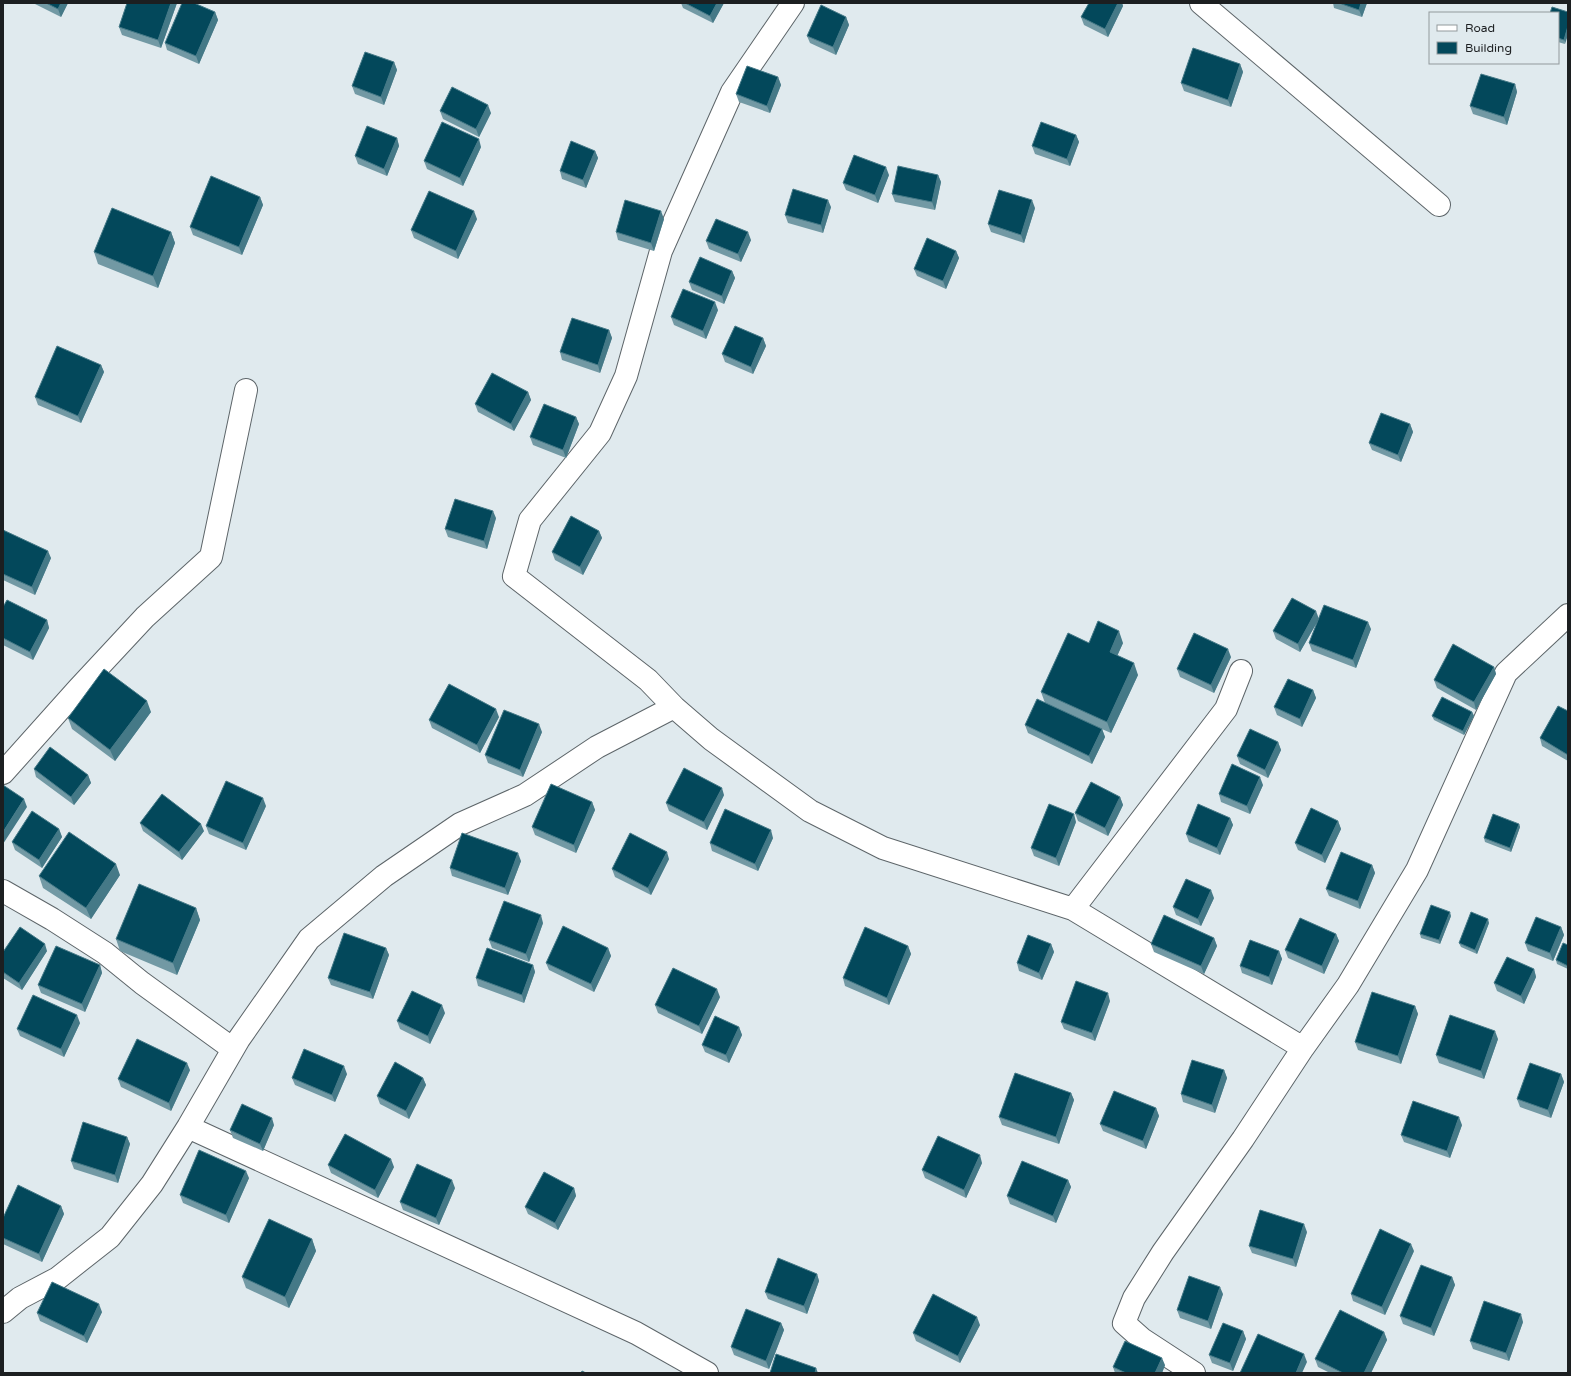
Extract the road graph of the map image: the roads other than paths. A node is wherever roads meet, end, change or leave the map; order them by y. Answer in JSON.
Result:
{"nodes":[{"id":1,"x":793,"y":3,"type":"edge"},
{"id":2,"x":1201,"y":3,"type":"edge"},
{"id":3,"x":1439,"y":205,"type":"dead end"},
{"id":4,"x":246,"y":390,"type":"dead end"},
{"id":5,"x":1568,"y":615,"type":"edge"},
{"id":6,"x":1241,"y":671,"type":"dead end"},
{"id":7,"x":674,"y":708,"type":"junction"},
{"id":8,"x":3,"y":773,"type":"edge"},
{"id":9,"x":3,"y":891,"type":"edge"},
{"id":10,"x":1072,"y":909,"type":"junction"},
{"id":11,"x":1303,"y":1048,"type":"junction"},
{"id":12,"x":233,"y":1049,"type":"junction"},
{"id":13,"x":188,"y":1127,"type":"junction"},
{"id":14,"x":3,"y":1312,"type":"edge"},
{"id":15,"x":707,"y":1373,"type":"edge"},
{"id":16,"x":1194,"y":1373,"type":"edge"}],
"edges":[{"from":1,"to":7,"type":"street"},
{"from":2,"to":3,"type":"street"},
{"from":4,"to":8,"type":"street"},
{"from":5,"to":11,"type":"street"},
{"from":6,"to":10,"type":"street"},
{"from":7,"to":10,"type":"street"},
{"from":7,"to":12,"type":"street"},
{"from":9,"to":12,"type":"street"},
{"from":10,"to":11,"type":"street"},
{"from":11,"to":16,"type":"street"},
{"from":12,"to":13,"type":"street"},
{"from":13,"to":14,"type":"street"},
{"from":13,"to":15,"type":"street"}]}
